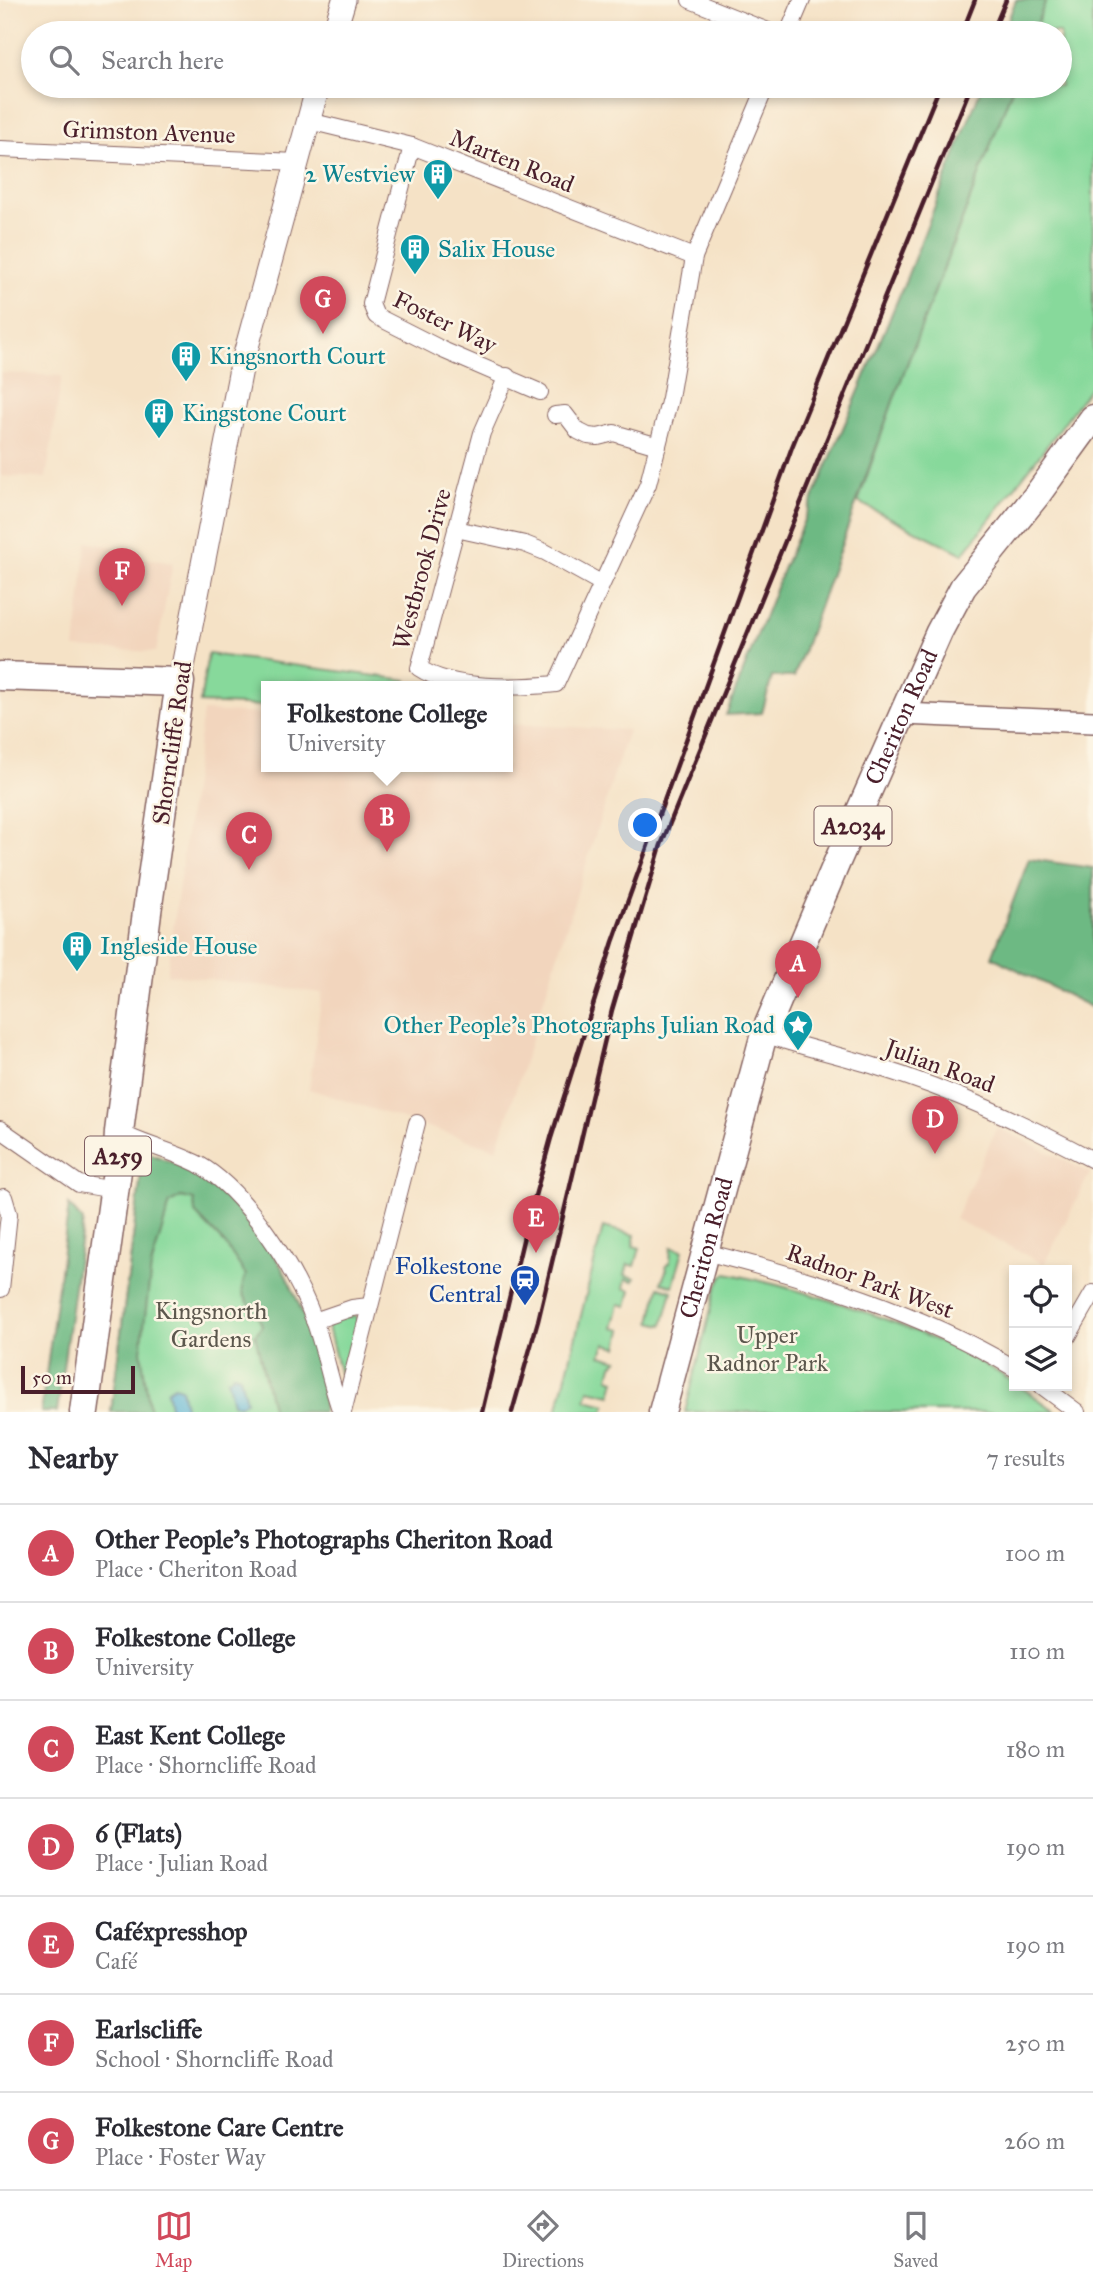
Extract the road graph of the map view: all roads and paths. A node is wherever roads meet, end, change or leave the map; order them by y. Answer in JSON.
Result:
{"nodes":[{"id":1,"x":344,"y":0,"type":"edge"},
{"id":2,"x":690,"y":0,"type":"edge"},
{"id":3,"x":802,"y":0,"type":"edge"},
{"id":4,"x":338,"y":21,"type":"edge"},
{"id":5,"x":743,"y":21,"type":"edge"},
{"id":6,"x":794,"y":21,"type":"edge"},
{"id":7,"x":315,"y":98,"type":"edge"},
{"id":8,"x":761,"y":98,"type":"edge"},
{"id":9,"x":309,"y":121,"type":"junction"},
{"id":10,"x":412,"y":146,"type":"junction"},
{"id":11,"x":0,"y":149,"type":"edge"},
{"id":12,"x":297,"y":162,"type":"junction"},
{"id":13,"x":694,"y":257,"type":"junction"},
{"id":14,"x":507,"y":376,"type":"junction"},
{"id":15,"x":540,"y":392,"type":"dead end"},
{"id":16,"x":555,"y":415,"type":"dead end"},
{"id":17,"x":1093,"y":418,"type":"edge"},
{"id":18,"x":658,"y":446,"type":"junction"},
{"id":19,"x":456,"y":529,"type":"junction"},
{"id":20,"x":601,"y":583,"type":"junction"},
{"id":21,"x":0,"y":676,"type":"edge"},
{"id":22,"x":463,"y":681,"type":"edge"},
{"id":23,"x":180,"y":682,"type":"junction"},
{"id":24,"x":513,"y":685,"type":"edge"},
{"id":25,"x":903,"y":714,"type":"junction"},
{"id":26,"x":1093,"y":722,"type":"edge"},
{"id":27,"x":764,"y":1034,"type":"junction"},
{"id":28,"x":417,"y":1123,"type":"dead end"},
{"id":29,"x":0,"y":1129,"type":"edge"},
{"id":30,"x":119,"y":1132,"type":"junction"},
{"id":31,"x":1093,"y":1160,"type":"edge"},
{"id":32,"x":114,"y":1190,"type":"junction"},
{"id":33,"x":4,"y":1196,"type":"dead end"},
{"id":34,"x":705,"y":1252,"type":"junction"},
{"id":35,"x":1,"y":1280,"type":"edge"},
{"id":36,"x":1093,"y":1293,"type":"edge"},
{"id":37,"x":369,"y":1306,"type":"junction"},
{"id":38,"x":314,"y":1321,"type":"junction"},
{"id":39,"x":1072,"y":1329,"type":"edge"},
{"id":40,"x":1009,"y":1365,"type":"edge"},
{"id":41,"x":1049,"y":1391,"type":"edge"},
{"id":42,"x":84,"y":1412,"type":"edge"},
{"id":43,"x":342,"y":1412,"type":"edge"},
{"id":44,"x":662,"y":1412,"type":"edge"},
{"id":45,"x":1077,"y":1412,"type":"edge"}],
"edges":[{"from":1,"to":4,"type":"main road"},
{"from":2,"to":5,"type":"street"},
{"from":3,"to":6,"type":"street"},
{"from":7,"to":9,"type":"main road","name":"Shorncliffe Road"},
{"from":8,"to":13,"type":"street","name":"Westbrook Drive"},
{"from":9,"to":10,"type":"street","name":"Marten Road"},
{"from":9,"to":12,"type":"main road","name":"Shorncliffe Road"},
{"from":10,"to":13,"type":"street","name":"Marten Road"},
{"from":10,"to":14,"type":"street","name":"Foster Way"},
{"from":11,"to":12,"type":"street","name":"Grimston Avenue"},
{"from":12,"to":23,"type":"main road","name":"Shorncliffe Road"},
{"from":13,"to":18,"type":"street","name":"Westbrook Drive"},
{"from":14,"to":15,"type":"street","name":"Foster Way"},
{"from":14,"to":19,"type":"street","name":"Westbrook Drive"},
{"from":16,"to":18,"type":"street"},
{"from":17,"to":25,"type":"main road","name":"Cheriton Road","number":"A2034"},
{"from":18,"to":20,"type":"street","name":"Westbrook Drive"},
{"from":19,"to":20,"type":"street"},
{"from":19,"to":22,"type":"street","name":"Westbrook Drive"},
{"from":20,"to":24,"type":"street","name":"Westbrook Drive"},
{"from":21,"to":23,"type":"highway"},
{"from":23,"to":30,"type":"highway","name":"Shorncliffe Road","number":"A259"},
{"from":25,"to":26,"type":"street"},
{"from":25,"to":27,"type":"main road","name":"Cheriton Road","number":"A2034"},
{"from":27,"to":31,"type":"street","name":"Julian Road"},
{"from":27,"to":34,"type":"main road","name":"Cheriton Road","number":"A2034"},
{"from":28,"to":37,"type":"street"},
{"from":29,"to":32,"type":"street"},
{"from":30,"to":32,"type":"highway","name":"Shorncliffe Road","number":"A259"},
{"from":30,"to":38,"type":"street"},
{"from":32,"to":42,"type":"highway","name":"Shorncliffe Road","number":"A259"},
{"from":33,"to":35,"type":"street"},
{"from":34,"to":40,"type":"street","name":"Radnor Park West"},
{"from":34,"to":44,"type":"main road","name":"Cheriton Road","number":"A2034"},
{"from":36,"to":39,"type":"street"},
{"from":37,"to":38,"type":"street"},
{"from":37,"to":43,"type":"street"},
{"from":38,"to":43,"type":"street"},
{"from":41,"to":45,"type":"street"}]}
